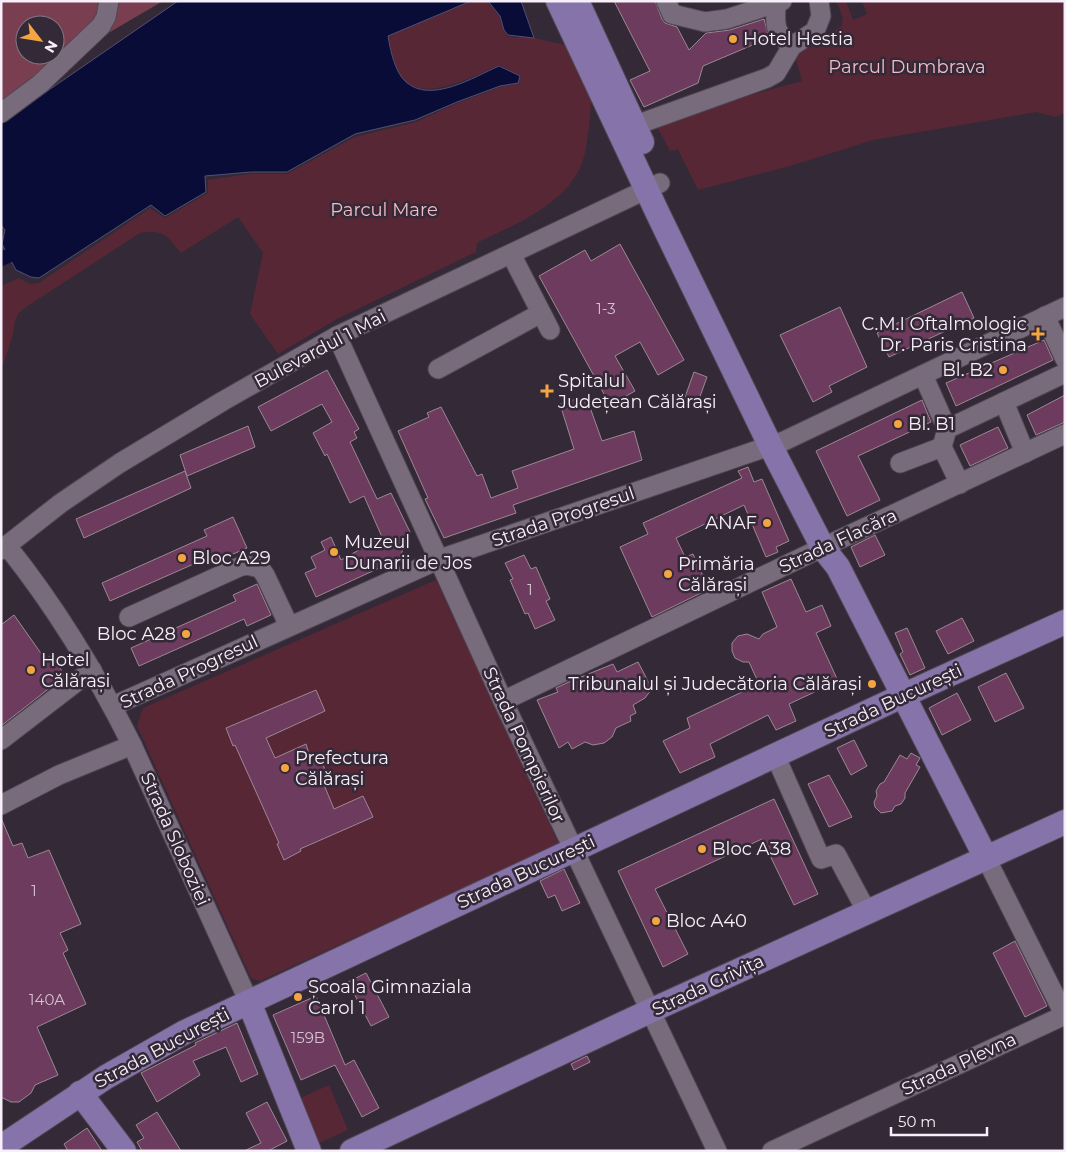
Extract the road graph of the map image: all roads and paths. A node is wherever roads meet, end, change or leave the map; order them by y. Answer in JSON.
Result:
{"nodes":[{"id":1,"x":109,"y":1,"type":"edge"},
{"id":2,"x":558,"y":1,"type":"edge"},
{"id":3,"x":577,"y":1,"type":"edge"},
{"id":4,"x":666,"y":1,"type":"edge"},
{"id":5,"x":819,"y":1,"type":"edge"},
{"id":6,"x":779,"y":3,"type":"edge"},
{"id":7,"x":792,"y":46,"type":"junction"},
{"id":8,"x":1,"y":113,"type":"edge"},
{"id":9,"x":627,"y":127,"type":"junction"},
{"id":10,"x":654,"y":187,"type":"junction"},
{"id":11,"x":512,"y":254,"type":"junction"},
{"id":12,"x":1065,"y":307,"type":"edge"},
{"id":13,"x":541,"y":313,"type":"junction"},
{"id":14,"x":1045,"y":316,"type":"junction"},
{"id":15,"x":550,"y":330,"type":"dead end"},
{"id":16,"x":337,"y":336,"type":"junction"},
{"id":17,"x":1065,"y":359,"type":"edge"},
{"id":18,"x":438,"y":369,"type":"dead end"},
{"id":19,"x":1065,"y":374,"type":"edge"},
{"id":20,"x":923,"y":375,"type":"junction"},
{"id":21,"x":1004,"y":402,"type":"junction"},
{"id":22,"x":1065,"y":434,"type":"edge"},
{"id":23,"x":945,"y":438,"type":"junction"},
{"id":24,"x":777,"y":443,"type":"junction"},
{"id":25,"x":1025,"y":453,"type":"junction"},
{"id":26,"x":900,"y":463,"type":"dead end"},
{"id":27,"x":960,"y":484,"type":"junction"},
{"id":28,"x":827,"y":545,"type":"junction"},
{"id":29,"x":4,"y":548,"type":"edge"},
{"id":30,"x":440,"y":559,"type":"junction"},
{"id":31,"x":129,"y":618,"type":"dead end"},
{"id":32,"x":1065,"y":622,"type":"edge"},
{"id":33,"x":289,"y":626,"type":"junction"},
{"id":34,"x":92,"y":670,"type":"junction"},
{"id":35,"x":902,"y":696,"type":"junction"},
{"id":36,"x":504,"y":701,"type":"junction"},
{"id":37,"x":113,"y":706,"type":"junction"},
{"id":38,"x":1,"y":740,"type":"edge"},
{"id":39,"x":132,"y":745,"type":"junction"},
{"id":40,"x":775,"y":756,"type":"junction"},
{"id":41,"x":1,"y":805,"type":"edge"},
{"id":42,"x":1065,"y":822,"type":"edge"},
{"id":43,"x":573,"y":850,"type":"junction"},
{"id":44,"x":986,"y":858,"type":"junction"},
{"id":45,"x":868,"y":912,"type":"junction"},
{"id":46,"x":249,"y":1002,"type":"junction"},
{"id":47,"x":650,"y":1011,"type":"junction"},
{"id":48,"x":1065,"y":1015,"type":"edge"},
{"id":49,"x":80,"y":1093,"type":"junction"},
{"id":50,"x":2,"y":1144,"type":"edge"},
{"id":51,"x":124,"y":1151,"type":"edge"},
{"id":52,"x":309,"y":1151,"type":"edge"},
{"id":53,"x":352,"y":1151,"type":"edge"},
{"id":54,"x":716,"y":1151,"type":"edge"},
{"id":55,"x":772,"y":1151,"type":"edge"}],
"edges":[{"from":1,"to":8,"type":"street"},
{"from":2,"to":9,"type":"main road"},
{"from":3,"to":9,"type":"main road"},
{"from":4,"to":6,"type":"street"},
{"from":5,"to":7,"type":"street"},
{"from":6,"to":7,"type":"street"},
{"from":7,"to":9,"type":"street"},
{"from":9,"to":10,"type":"main road"},
{"from":10,"to":11,"type":"street","name":"Bulevardul 1 Mai"},
{"from":10,"to":24,"type":"main road"},
{"from":11,"to":13,"type":"street"},
{"from":11,"to":16,"type":"street","name":"Bulevardul 1 Mai"},
{"from":12,"to":14,"type":"street","name":"Strada Progresul"},
{"from":13,"to":15,"type":"street"},
{"from":13,"to":18,"type":"street"},
{"from":14,"to":17,"type":"street"},
{"from":14,"to":20,"type":"street","name":"Strada Progresul"},
{"from":16,"to":29,"type":"street","name":"Bulevardul 1 Mai"},
{"from":16,"to":30,"type":"street","name":"Strada Pompierilor"},
{"from":19,"to":21,"type":"street"},
{"from":20,"to":23,"type":"street"},
{"from":20,"to":24,"type":"street","name":"Strada Progresul"},
{"from":21,"to":23,"type":"street"},
{"from":21,"to":25,"type":"street"},
{"from":22,"to":25,"type":"street","name":"Strada Flacăra"},
{"from":23,"to":26,"type":"street"},
{"from":23,"to":27,"type":"street"},
{"from":24,"to":28,"type":"main road"},
{"from":24,"to":30,"type":"street","name":"Strada Progresul"},
{"from":25,"to":27,"type":"street","name":"Strada Flacăra"},
{"from":27,"to":28,"type":"street","name":"Strada Flacăra"},
{"from":28,"to":35,"type":"main road"},
{"from":28,"to":36,"type":"street","name":"Strada Flacăra"},
{"from":29,"to":34,"type":"street","name":"Strada Sloboziei"},
{"from":30,"to":33,"type":"street","name":"Strada Progresul"},
{"from":30,"to":36,"type":"street","name":"Strada Pompierilor"},
{"from":31,"to":33,"type":"street"},
{"from":32,"to":35,"type":"main road","name":"Strada București"},
{"from":33,"to":37,"type":"street","name":"Strada Progresul"},
{"from":34,"to":37,"type":"street","name":"Strada Sloboziei"},
{"from":34,"to":38,"type":"street"},
{"from":35,"to":40,"type":"main road","name":"Strada București"},
{"from":35,"to":44,"type":"main road"},
{"from":36,"to":43,"type":"street","name":"Strada Pompierilor"},
{"from":37,"to":39,"type":"street","name":"Strada Sloboziei"},
{"from":39,"to":41,"type":"street"},
{"from":39,"to":46,"type":"street","name":"Strada Sloboziei"},
{"from":40,"to":43,"type":"main road","name":"Strada București"},
{"from":40,"to":45,"type":"street"},
{"from":42,"to":44,"type":"main road","name":"Strada Grivița"},
{"from":43,"to":46,"type":"main road","name":"Strada București"},
{"from":43,"to":47,"type":"street","name":"Strada Pompierilor"},
{"from":44,"to":45,"type":"main road","name":"Strada Grivița"},
{"from":44,"to":48,"type":"street"},
{"from":45,"to":47,"type":"main road","name":"Strada Grivița"},
{"from":46,"to":49,"type":"main road","name":"Strada București"},
{"from":46,"to":52,"type":"main road","name":"Strada Sloboziei"},
{"from":47,"to":53,"type":"main road","name":"Strada Grivița"},
{"from":47,"to":54,"type":"street","name":"Strada Pompierilor"},
{"from":48,"to":55,"type":"street","name":"Strada Plevna"},
{"from":49,"to":50,"type":"main road","name":"Strada București"},
{"from":49,"to":51,"type":"main road"}]}
